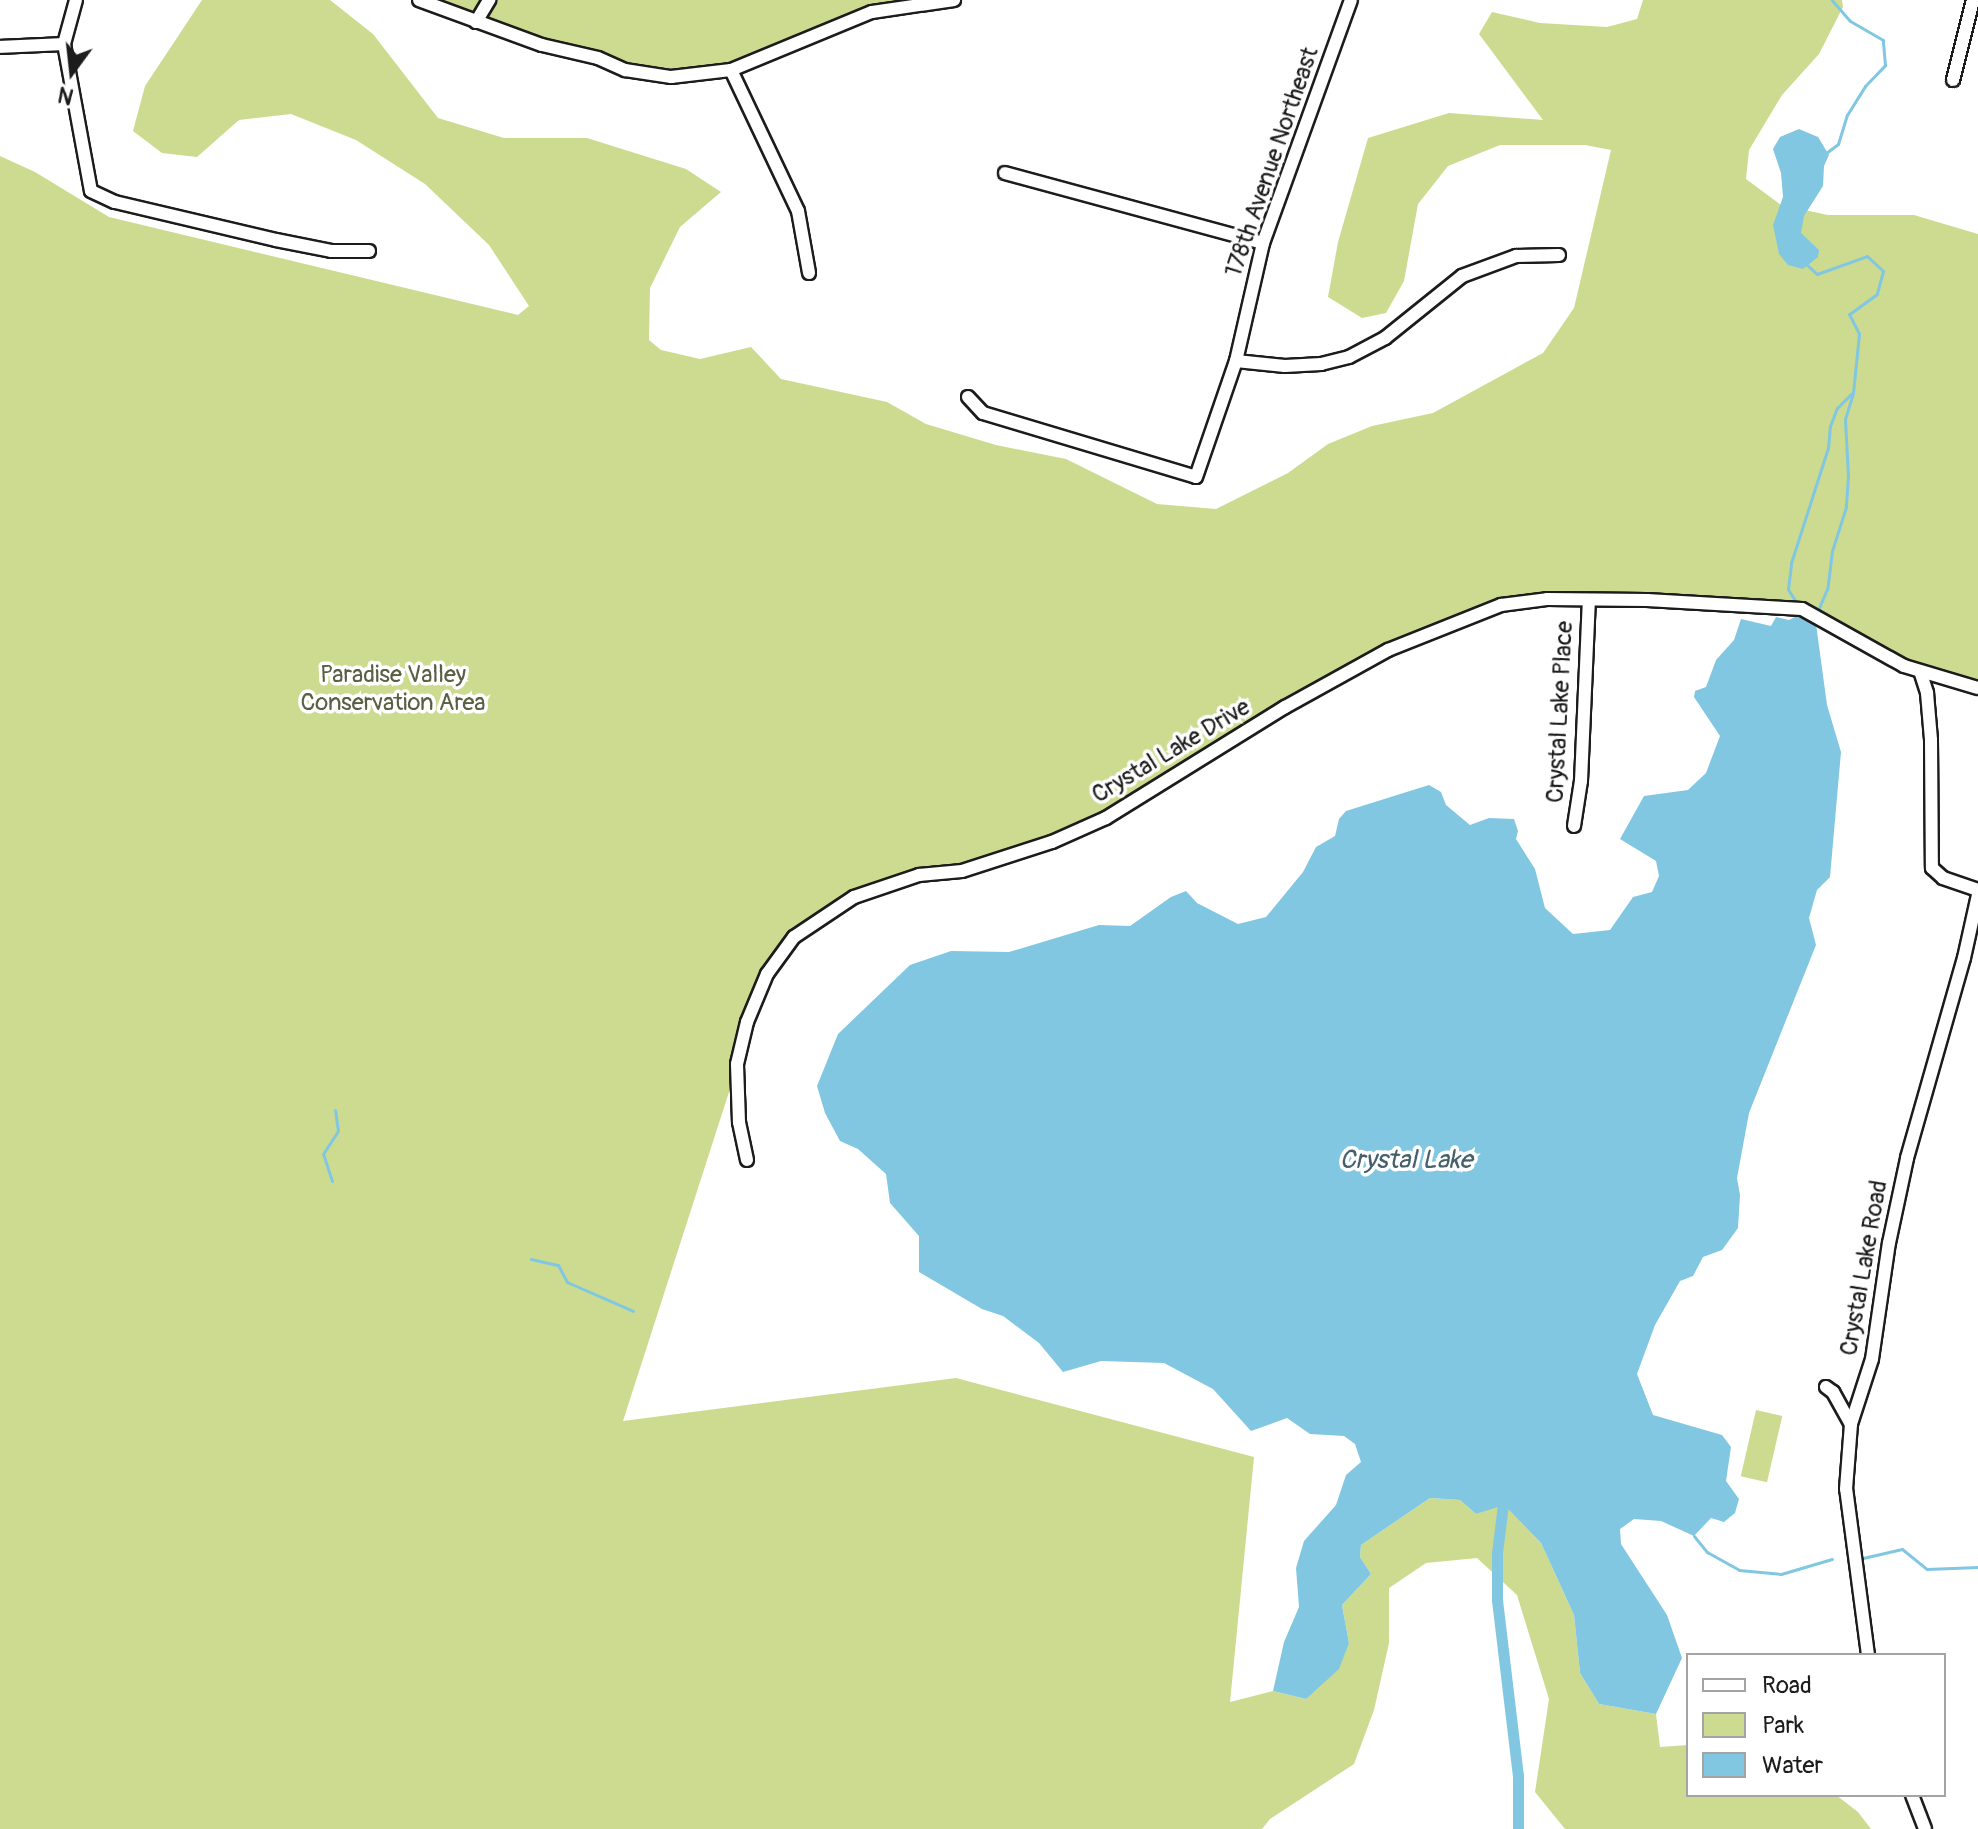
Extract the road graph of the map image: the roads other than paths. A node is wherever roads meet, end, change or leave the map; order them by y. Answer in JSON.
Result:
{"nodes":[{"id":1,"x":76,"y":0,"type":"edge"},
{"id":2,"x":419,"y":0,"type":"edge"},
{"id":3,"x":489,"y":0,"type":"edge"},
{"id":4,"x":954,"y":0,"type":"edge"},
{"id":5,"x":1351,"y":0,"type":"edge"},
{"id":6,"x":1973,"y":0,"type":"edge"},
{"id":7,"x":476,"y":22,"type":"junction"},
{"id":8,"x":64,"y":44,"type":"junction"},
{"id":9,"x":0,"y":47,"type":"edge"},
{"id":10,"x":731,"y":70,"type":"junction"},
{"id":11,"x":1953,"y":80,"type":"dead end"},
{"id":12,"x":1005,"y":173,"type":"dead end"},
{"id":13,"x":1263,"y":243,"type":"junction"},
{"id":14,"x":369,"y":251,"type":"dead end"},
{"id":15,"x":1559,"y":255,"type":"dead end"},
{"id":16,"x":809,"y":273,"type":"dead end"},
{"id":17,"x":1236,"y":361,"type":"junction"},
{"id":18,"x":968,"y":397,"type":"dead end"},
{"id":19,"x":1589,"y":601,"type":"junction"},
{"id":20,"x":1921,"y":674,"type":"junction"},
{"id":21,"x":1978,"y":688,"type":"edge"},
{"id":22,"x":1574,"y":826,"type":"dead end"},
{"id":23,"x":1978,"y":892,"type":"edge"},
{"id":24,"x":747,"y":1160,"type":"dead end"},
{"id":25,"x":1826,"y":1387,"type":"dead end"},
{"id":26,"x":1851,"y":1424,"type":"junction"},
{"id":27,"x":1868,"y":1653,"type":"edge"},
{"id":28,"x":1913,"y":1797,"type":"edge"},
{"id":29,"x":1925,"y":1829,"type":"edge"}],
"edges":[{"from":1,"to":8,"type":"street"},
{"from":2,"to":7,"type":"street"},
{"from":3,"to":7,"type":"street"},
{"from":4,"to":10,"type":"street"},
{"from":5,"to":13,"type":"street","name":"178th Avenue Northeast"},
{"from":6,"to":11,"type":"street"},
{"from":7,"to":10,"type":"street"},
{"from":8,"to":9,"type":"street"},
{"from":8,"to":14,"type":"street"},
{"from":10,"to":16,"type":"street"},
{"from":12,"to":13,"type":"street"},
{"from":13,"to":17,"type":"street","name":"178th Avenue Northeast"},
{"from":15,"to":17,"type":"street"},
{"from":17,"to":18,"type":"street","name":"178th Avenue Northeast"},
{"from":19,"to":20,"type":"street","name":"Crystal Lake Drive"},
{"from":19,"to":22,"type":"street","name":"Crystal Lake Place"},
{"from":19,"to":24,"type":"street","name":"Crystal Lake Drive"},
{"from":20,"to":21,"type":"street"},
{"from":20,"to":23,"type":"street"},
{"from":23,"to":26,"type":"street","name":"Crystal Lake Road"},
{"from":25,"to":26,"type":"street"},
{"from":26,"to":27,"type":"street","name":"Crystal Lake Road"},
{"from":28,"to":29,"type":"street"}]}
